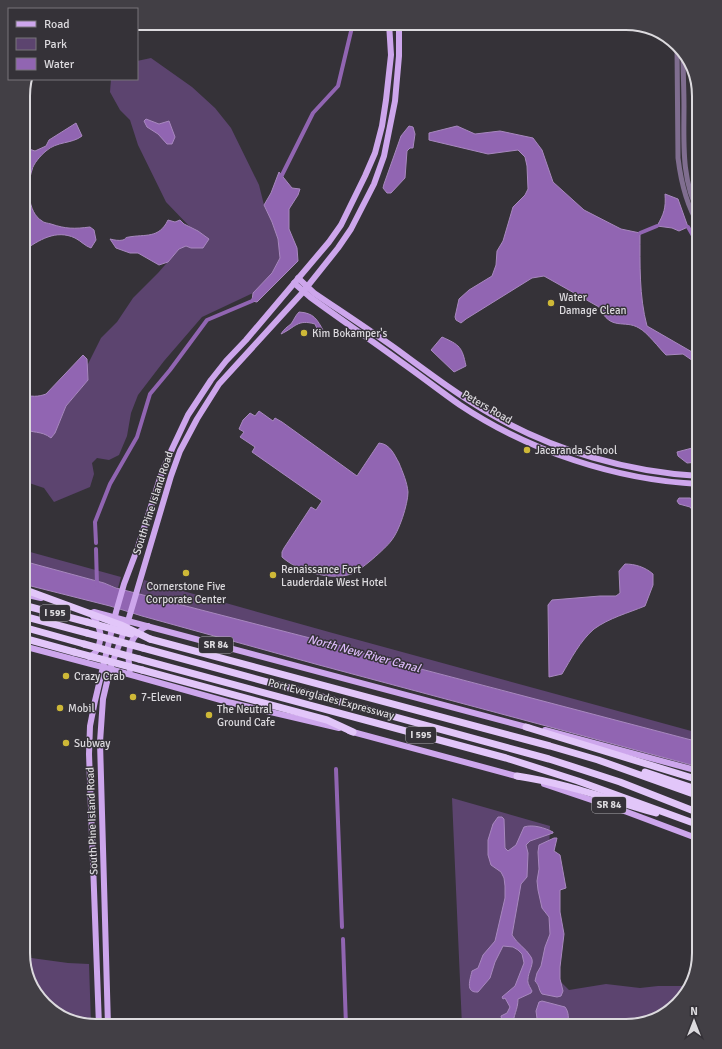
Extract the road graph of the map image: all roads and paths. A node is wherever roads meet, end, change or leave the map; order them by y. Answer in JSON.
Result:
{"nodes":[{"id":1,"x":389,"y":30,"type":"edge"},
{"id":2,"x":399,"y":30,"type":"edge"},
{"id":3,"x":677,"y":55,"type":"edge"},
{"id":4,"x":683,"y":63,"type":"edge"},
{"id":5,"x":678,"y":136,"type":"junction"},
{"id":6,"x":678,"y":143,"type":"junction"},
{"id":7,"x":684,"y":146,"type":"junction"},
{"id":8,"x":684,"y":154,"type":"junction"},
{"id":9,"x":365,"y":176,"type":"junction"},
{"id":10,"x":367,"y":197,"type":"junction"},
{"id":11,"x":692,"y":198,"type":"edge"},
{"id":12,"x":692,"y":211,"type":"edge"},
{"id":13,"x":296,"y":281,"type":"junction"},
{"id":14,"x":305,"y":289,"type":"junction"},
{"id":15,"x":692,"y":475,"type":"edge"},
{"id":16,"x":692,"y":483,"type":"edge"},
{"id":17,"x":30,"y":592,"type":"edge"},
{"id":18,"x":30,"y":596,"type":"edge"},
{"id":19,"x":30,"y":607,"type":"edge"},
{"id":20,"x":89,"y":611,"type":"junction"},
{"id":21,"x":30,"y":618,"type":"edge"},
{"id":22,"x":115,"y":618,"type":"junction"},
{"id":23,"x":129,"y":618,"type":"junction"},
{"id":24,"x":148,"y":626,"type":"junction"},
{"id":25,"x":30,"y":629,"type":"edge"},
{"id":26,"x":150,"y":639,"type":"junction"},
{"id":27,"x":30,"y":640,"type":"edge"},
{"id":28,"x":30,"y":648,"type":"edge"},
{"id":29,"x":80,"y":661,"type":"junction"},
{"id":30,"x":102,"y":667,"type":"junction"},
{"id":31,"x":110,"y":669,"type":"junction"},
{"id":32,"x":138,"y":677,"type":"junction"},
{"id":33,"x":90,"y":726,"type":"junction"},
{"id":34,"x":526,"y":727,"type":"junction"},
{"id":35,"x":354,"y":732,"type":"junction"},
{"id":36,"x":100,"y":742,"type":"junction"},
{"id":37,"x":598,"y":760,"type":"junction"},
{"id":38,"x":692,"y":769,"type":"edge"},
{"id":39,"x":518,"y":776,"type":"junction"},
{"id":40,"x":692,"y":778,"type":"edge"},
{"id":41,"x":692,"y":788,"type":"edge"},
{"id":42,"x":692,"y":794,"type":"edge"},
{"id":43,"x":692,"y":810,"type":"edge"},
{"id":44,"x":692,"y":823,"type":"edge"},
{"id":45,"x":692,"y":824,"type":"edge"},
{"id":46,"x":692,"y":836,"type":"edge"},
{"id":47,"x":99,"y":1019,"type":"edge"},
{"id":48,"x":108,"y":1019,"type":"edge"}],
"edges":[{"from":1,"to":9,"type":"main road","name":"South Pine Island Road"},
{"from":2,"to":10,"type":"main road","name":"South Pine Island Road"},
{"from":3,"to":5,"type":"street"},
{"from":4,"to":7,"type":"street"},
{"from":5,"to":6,"type":"street"},
{"from":5,"to":7,"type":"street"},
{"from":6,"to":8,"type":"street"},
{"from":6,"to":12,"type":"street"},
{"from":7,"to":8,"type":"street"},
{"from":8,"to":11,"type":"street"},
{"from":9,"to":10,"type":"main road"},
{"from":9,"to":13,"type":"main road","name":"South Pine Island Road"},
{"from":10,"to":14,"type":"main road","name":"South Pine Island Road"},
{"from":13,"to":14,"type":"main road","name":"Peters Road"},
{"from":13,"to":22,"type":"main road","name":"South Pine Island Road"},
{"from":14,"to":15,"type":"main road","name":"Peters Road"},
{"from":14,"to":16,"type":"main road","name":"Peters Road"},
{"from":14,"to":23,"type":"main road","name":"South Pine Island Road"},
{"from":17,"to":26,"type":"highway","bridge":true},
{"from":18,"to":20,"type":"main road","number":"SR 84"},
{"from":19,"to":26,"type":"highway","name":"Port Everglades Expressway","number":"I 595","bridge":true},
{"from":20,"to":22,"type":"main road","number":"SR 84"},
{"from":20,"to":29,"type":"main road"},
{"from":21,"to":43,"type":"highway","bridge":true},
{"from":22,"to":23,"type":"main road","number":"SR 84"},
{"from":22,"to":30,"type":"main road","name":"South Pine Island Road"},
{"from":23,"to":24,"type":"main road","number":"SR 84"},
{"from":23,"to":31,"type":"main road","name":"South Pine Island Road"},
{"from":24,"to":32,"type":"main road"},
{"from":24,"to":34,"type":"main road","number":"SR 84"},
{"from":25,"to":44,"type":"highway","name":"Port Everglades Expressway","number":"I 595","bridge":true},
{"from":26,"to":37,"type":"highway","name":"Port Everglades Expressway","number":"I 595"},
{"from":27,"to":35,"type":"highway","bridge":true},
{"from":28,"to":29,"type":"main road","number":"SR 84"},
{"from":29,"to":30,"type":"main road","number":"SR 84"},
{"from":30,"to":31,"type":"main road","number":"SR 84"},
{"from":30,"to":33,"type":"main road","name":"South Pine Island Road"},
{"from":31,"to":32,"type":"main road","number":"SR 84"},
{"from":31,"to":36,"type":"main road","name":"South Pine Island Road"},
{"from":32,"to":35,"type":"main road","number":"SR 84"},
{"from":33,"to":36,"type":"main road"},
{"from":33,"to":47,"type":"main road","name":"South Pine Island Road"},
{"from":34,"to":38,"type":"main road","number":"SR 84"},
{"from":34,"to":40,"type":"highway"},
{"from":35,"to":39,"type":"main road","number":"SR 84"},
{"from":36,"to":48,"type":"main road","name":"South Pine Island Road"},
{"from":37,"to":41,"type":"highway"},
{"from":37,"to":42,"type":"highway","name":"Port Everglades Expressway","number":"I 595"},
{"from":39,"to":45,"type":"highway"},
{"from":39,"to":46,"type":"main road","number":"SR 84"}]}
